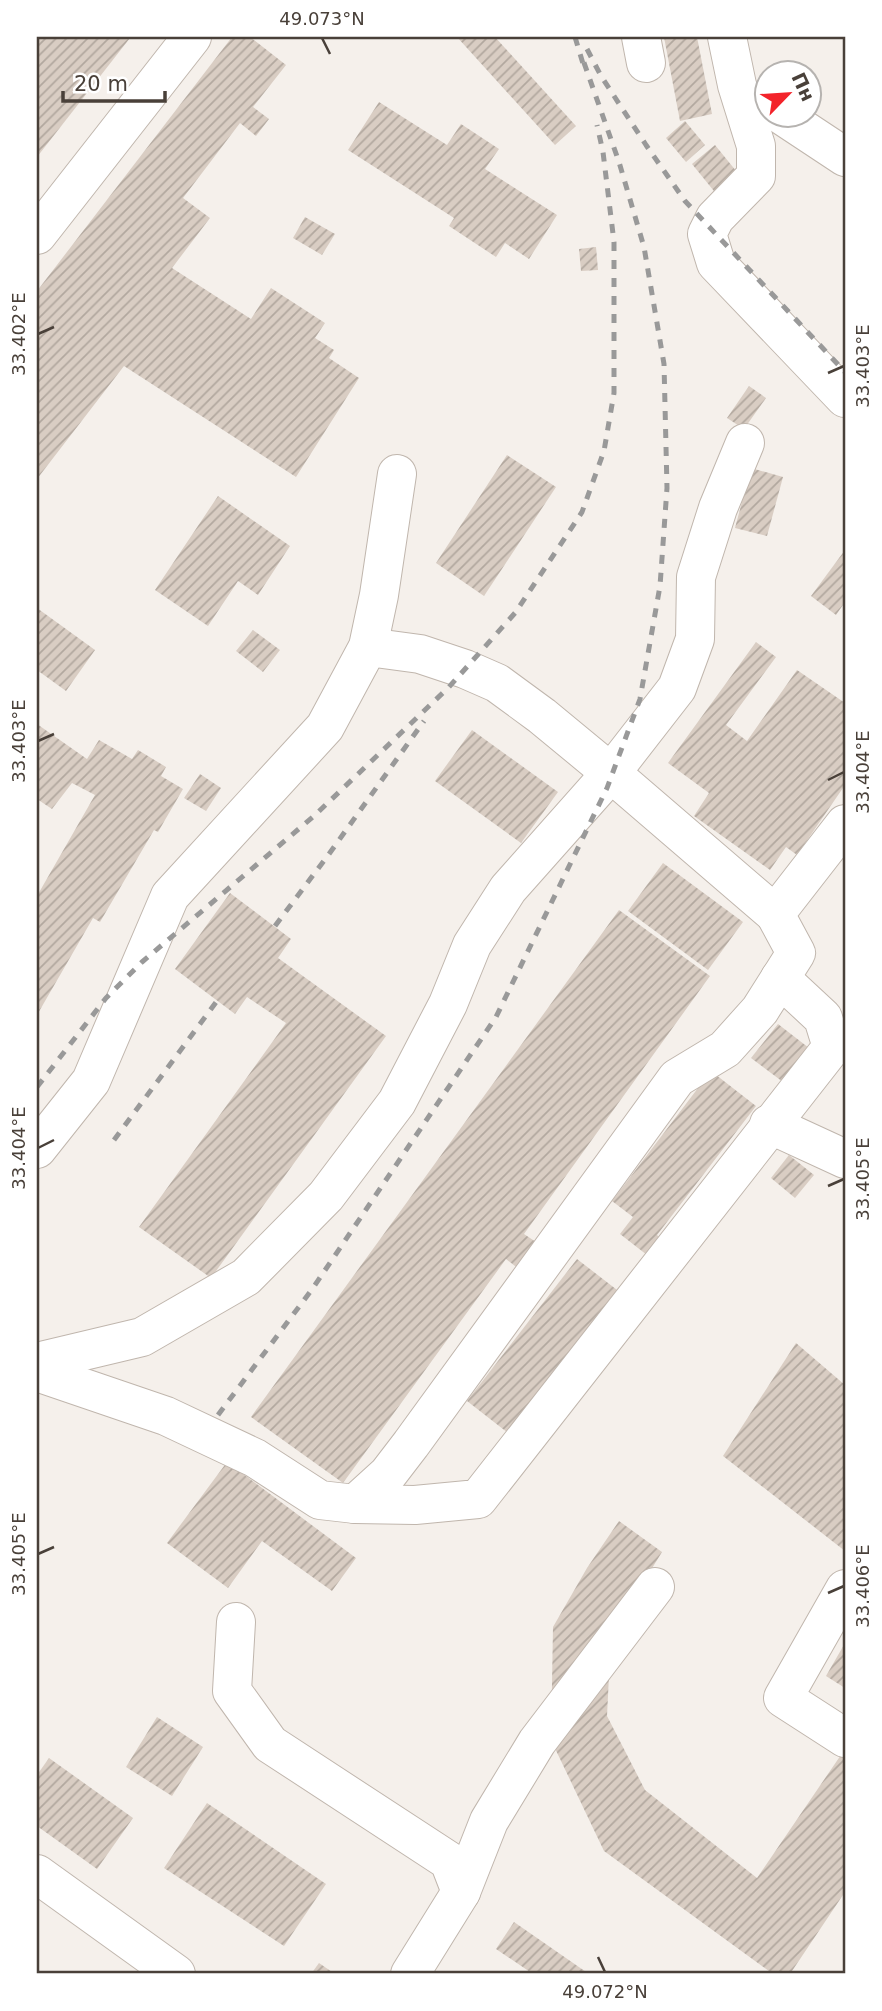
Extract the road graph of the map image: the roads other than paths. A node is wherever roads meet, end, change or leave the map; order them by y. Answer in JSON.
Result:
{"nodes":[{"id":1,"x":192,"y":37,"type":"edge"},
{"id":2,"x":727,"y":37,"type":"edge"},
{"id":3,"x":752,"y":95,"type":"edge"},
{"id":4,"x":755,"y":130,"type":"edge"},
{"id":5,"x":804,"y":130,"type":"edge"},
{"id":6,"x":845,"y":157,"type":"edge"},
{"id":7,"x":37,"y":235,"type":"edge"},
{"id":8,"x":845,"y":398,"type":"edge"},
{"id":9,"x":745,"y":443,"type":"dead end"},
{"id":10,"x":397,"y":474,"type":"dead end"},
{"id":11,"x":368,"y":648,"type":"junction"},
{"id":12,"x":611,"y":773,"type":"junction"},
{"id":13,"x":845,"y":824,"type":"edge"},
{"id":14,"x":775,"y":914,"type":"junction"},
{"id":15,"x":780,"y":978,"type":"junction"},
{"id":16,"x":769,"y":1125,"type":"junction"},
{"id":17,"x":37,"y":1149,"type":"edge"},
{"id":18,"x":845,"y":1160,"type":"edge"},
{"id":19,"x":37,"y":1363,"type":"edge"},
{"id":20,"x":37,"y":1372,"type":"edge"},
{"id":21,"x":355,"y":1504,"type":"junction"},
{"id":22,"x":655,"y":1587,"type":"dead end"},
{"id":23,"x":845,"y":1589,"type":"edge"},
{"id":24,"x":236,"y":1622,"type":"dead end"},
{"id":25,"x":845,"y":1738,"type":"edge"},
{"id":26,"x":37,"y":1874,"type":"edge"},
{"id":27,"x":461,"y":1892,"type":"junction"},
{"id":28,"x":176,"y":1974,"type":"edge"},
{"id":29,"x":410,"y":1974,"type":"edge"}],
"edges":[{"from":1,"to":7,"type":"street"},
{"from":2,"to":3,"type":"street"},
{"from":4,"to":8,"type":"street"},
{"from":5,"to":6,"type":"street"},
{"from":9,"to":12,"type":"street"},
{"from":10,"to":11,"type":"street"},
{"from":11,"to":12,"type":"street"},
{"from":11,"to":17,"type":"street"},
{"from":12,"to":14,"type":"street"},
{"from":12,"to":19,"type":"street"},
{"from":13,"to":14,"type":"street"},
{"from":14,"to":15,"type":"street"},
{"from":15,"to":16,"type":"street"},
{"from":15,"to":21,"type":"street"},
{"from":16,"to":18,"type":"street"},
{"from":16,"to":21,"type":"street"},
{"from":20,"to":21,"type":"street"},
{"from":22,"to":27,"type":"street"},
{"from":23,"to":25,"type":"street"},
{"from":24,"to":27,"type":"street"},
{"from":26,"to":28,"type":"street"},
{"from":27,"to":29,"type":"street"}]}
